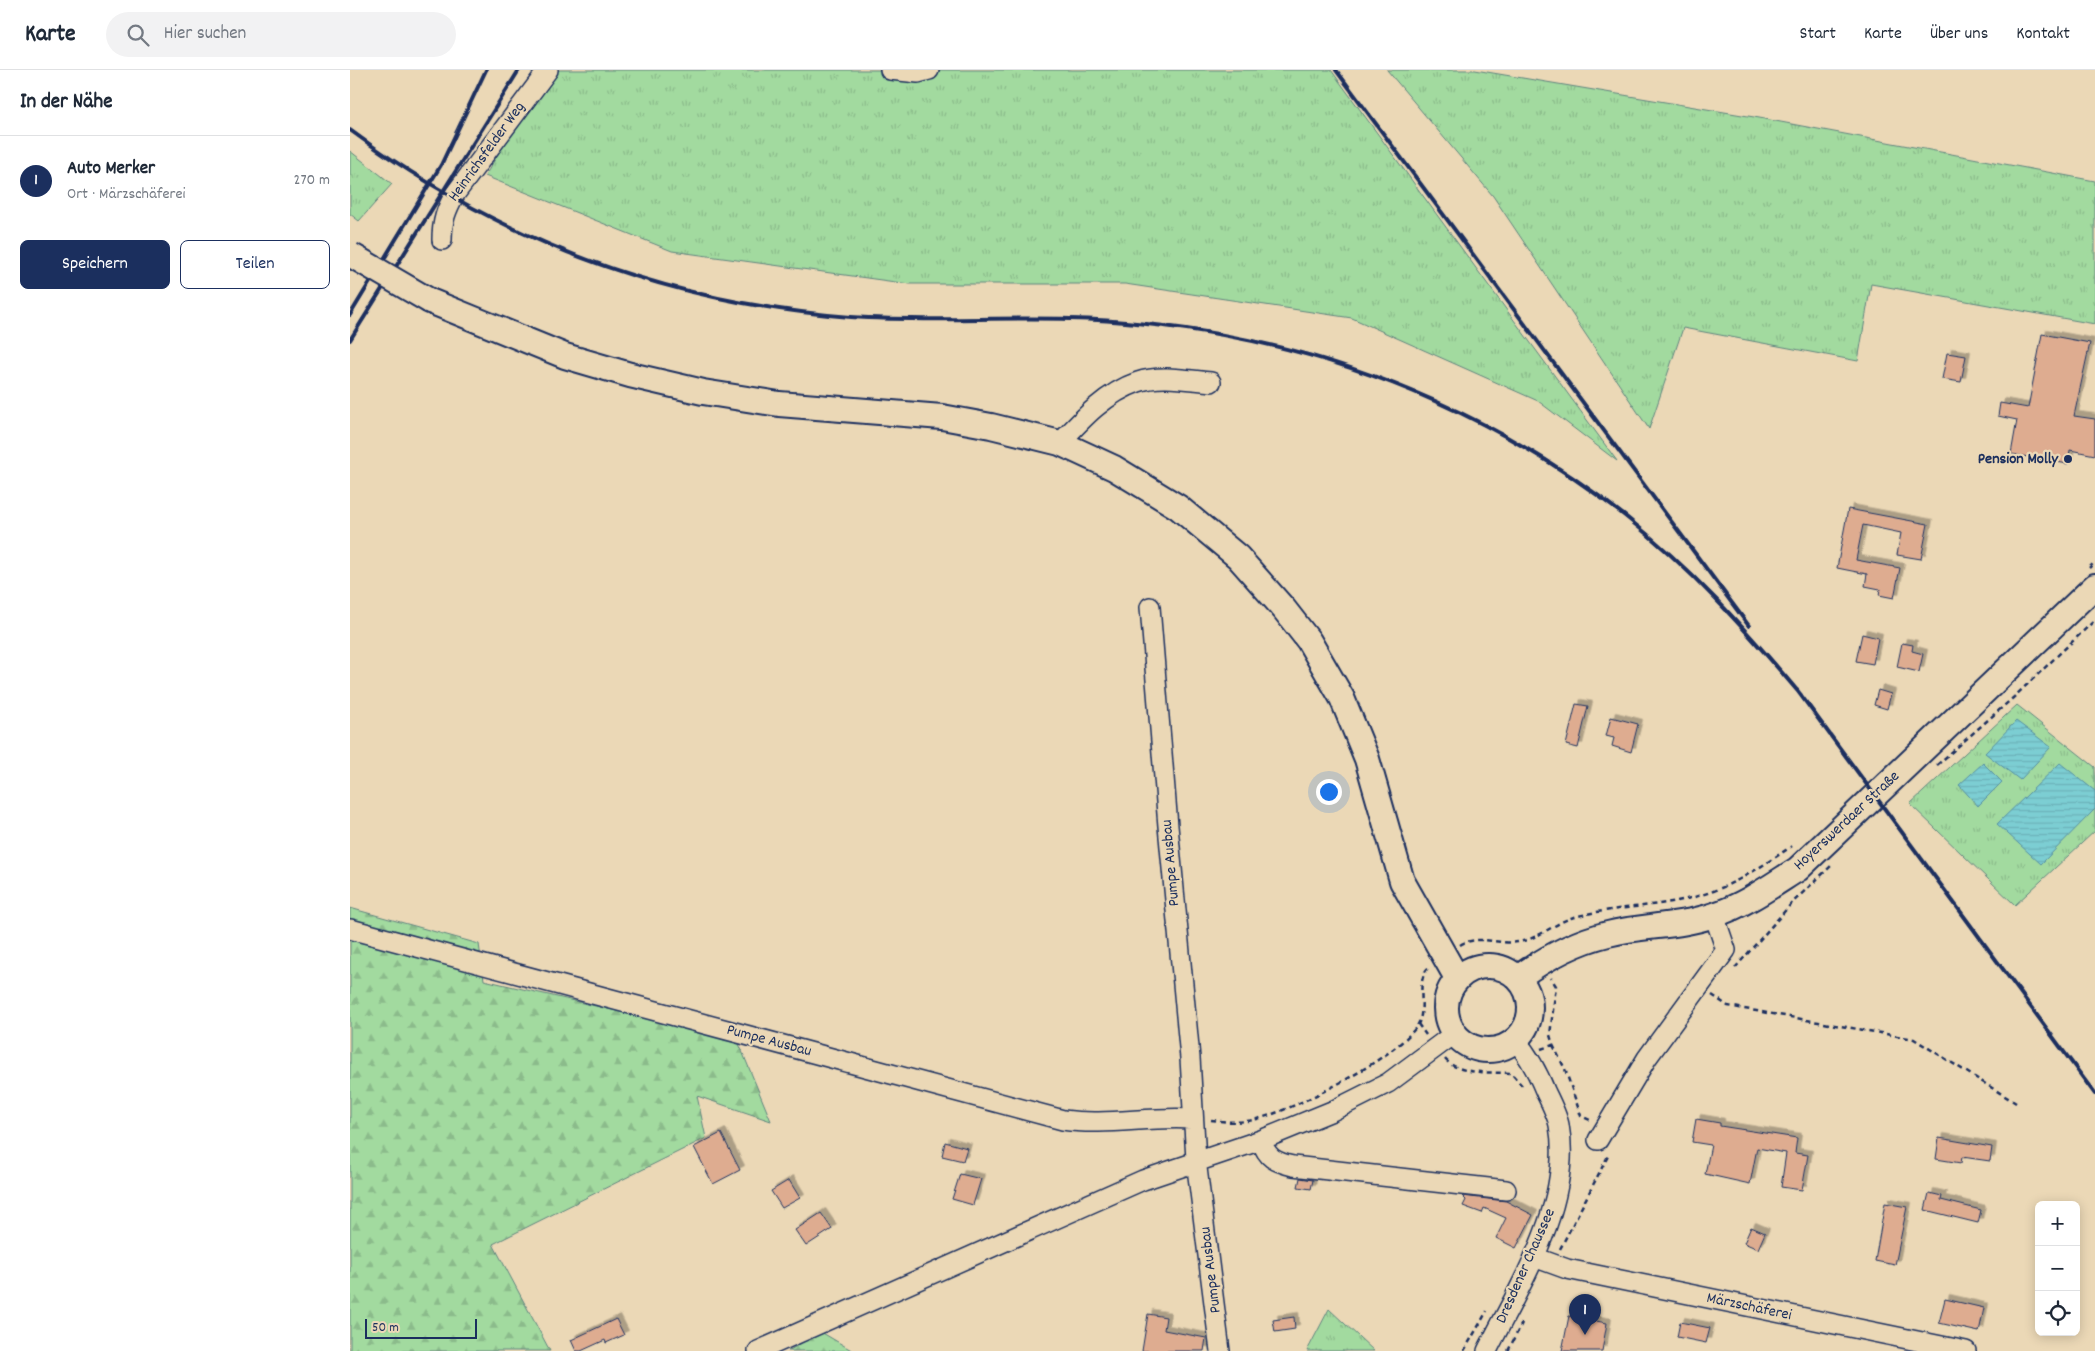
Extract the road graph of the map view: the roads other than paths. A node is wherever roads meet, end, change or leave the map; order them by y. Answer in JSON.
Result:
{"nodes":[{"id":1,"x":548,"y":70,"type":"edge"},
{"id":2,"x":890,"y":70,"type":"edge"},
{"id":3,"x":929,"y":70,"type":"edge"},
{"id":4,"x":442,"y":240,"type":"dead end"},
{"id":5,"x":350,"y":255,"type":"edge"},
{"id":6,"x":1211,"y":382,"type":"dead end"},
{"id":7,"x":1060,"y":444,"type":"junction"},
{"id":8,"x":2092,"y":595,"type":"edge"},
{"id":9,"x":1150,"y":607,"type":"dead end"},
{"id":10,"x":1714,"y":915,"type":"junction"},
{"id":11,"x":350,"y":929,"type":"edge"},
{"id":12,"x":1520,"y":977,"type":"junction"},
{"id":13,"x":1458,"y":978,"type":"junction"},
{"id":14,"x":1454,"y":1034,"type":"junction"},
{"id":15,"x":1523,"y":1049,"type":"junction"},
{"id":16,"x":1192,"y":1119,"type":"junction"},
{"id":17,"x":1605,"y":1138,"type":"road end"},
{"id":18,"x":1261,"y":1140,"type":"junction"},
{"id":19,"x":1196,"y":1160,"type":"junction"},
{"id":20,"x":1506,"y":1190,"type":"dead end"},
{"id":21,"x":1534,"y":1257,"type":"junction"},
{"id":22,"x":758,"y":1351,"type":"edge"},
{"id":23,"x":1220,"y":1351,"type":"edge"},
{"id":24,"x":1487,"y":1351,"type":"edge"},
{"id":25,"x":1966,"y":1351,"type":"edge"}],
"edges":[{"from":1,"to":4,"type":"street","name":"Heinrichsfelder Weg"},
{"from":2,"to":3,"type":"street"},
{"from":5,"to":7,"type":"main road","bridge":true},
{"from":6,"to":7,"type":"street"},
{"from":7,"to":13,"type":"main road"},
{"from":8,"to":10,"type":"main road","name":"Hoyerswerdaer Straße"},
{"from":9,"to":16,"type":"street","name":"Pumpe Ausbau"},
{"from":10,"to":12,"type":"main road","name":"Hoyerswerdaer Straße"},
{"from":10,"to":17,"type":"street"},
{"from":11,"to":16,"type":"street","name":"Pumpe Ausbau"},
{"from":12,"to":13,"type":"main road"},
{"from":12,"to":15,"type":"main road"},
{"from":13,"to":14,"type":"main road"},
{"from":14,"to":15,"type":"main road"},
{"from":14,"to":18,"type":"street"},
{"from":15,"to":21,"type":"street","name":"Dresdener Chaussee"},
{"from":16,"to":19,"type":"street","name":"Pumpe Ausbau"},
{"from":18,"to":19,"type":"street"},
{"from":18,"to":20,"type":"street"},
{"from":19,"to":22,"type":"street"},
{"from":19,"to":23,"type":"street","name":"Pumpe Ausbau"},
{"from":21,"to":24,"type":"street","name":"Dresdener Chaussee"},
{"from":21,"to":25,"type":"street","name":"Märzschäferei"}]}
